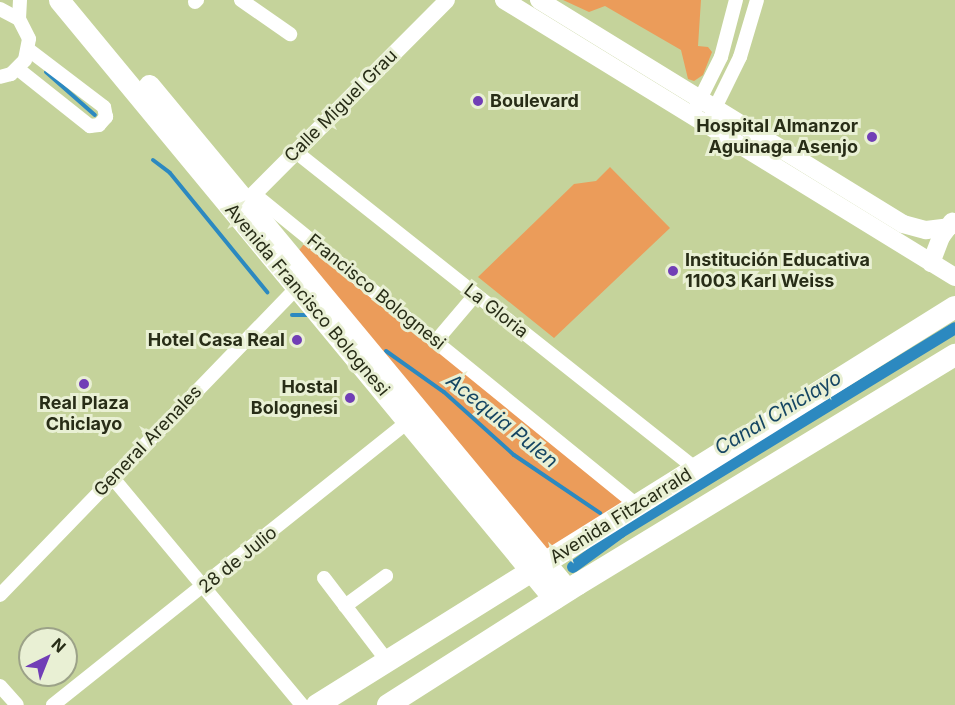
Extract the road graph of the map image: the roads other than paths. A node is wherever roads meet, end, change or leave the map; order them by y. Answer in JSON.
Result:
{"nodes":[{"id":1,"x":20,"y":0,"type":"edge"},
{"id":2,"x":59,"y":0,"type":"edge"},
{"id":3,"x":77,"y":0,"type":"edge"},
{"id":4,"x":447,"y":0,"type":"edge"},
{"id":5,"x":504,"y":0,"type":"edge"},
{"id":6,"x":539,"y":0,"type":"edge"},
{"id":7,"x":736,"y":0,"type":"edge"},
{"id":8,"x":757,"y":0,"type":"edge"},
{"id":9,"x":250,"y":2,"type":"edge"},
{"id":10,"x":6,"y":6,"type":"edge"},
{"id":11,"x":20,"y":19,"type":"junction"},
{"id":12,"x":290,"y":34,"type":"dead end"},
{"id":13,"x":29,"y":50,"type":"junction"},
{"id":14,"x":18,"y":69,"type":"junction"},
{"id":15,"x":0,"y":77,"type":"edge"},
{"id":16,"x":709,"y":102,"type":"junction"},
{"id":17,"x":699,"y":118,"type":"junction"},
{"id":18,"x":296,"y":153,"type":"junction"},
{"id":19,"x":245,"y":203,"type":"junction"},
{"id":20,"x":952,"y":223,"type":"edge"},
{"id":21,"x":931,"y":262,"type":"junction"},
{"id":22,"x":955,"y":277,"type":"edge"},
{"id":23,"x":296,"y":288,"type":"junction"},
{"id":24,"x":475,"y":295,"type":"junction"},
{"id":25,"x":955,"y":307,"type":"edge"},
{"id":26,"x":436,"y":340,"type":"junction"},
{"id":27,"x":955,"y":355,"type":"edge"},
{"id":28,"x":414,"y":417,"type":"junction"},
{"id":29,"x":696,"y":469,"type":"junction"},
{"id":30,"x":112,"y":477,"type":"junction"},
{"id":31,"x":637,"y":505,"type":"junction"},
{"id":32,"x":541,"y":566,"type":"junction"},
{"id":33,"x":386,"y":576,"type":"dead end"},
{"id":34,"x":324,"y":578,"type":"dead end"},
{"id":35,"x":204,"y":587,"type":"junction"},
{"id":36,"x":0,"y":595,"type":"edge"},
{"id":37,"x":561,"y":595,"type":"junction"},
{"id":38,"x":345,"y":606,"type":"junction"},
{"id":39,"x":388,"y":662,"type":"junction"},
{"id":40,"x":0,"y":686,"type":"edge"},
{"id":41,"x":16,"y":705,"type":"edge"},
{"id":42,"x":53,"y":705,"type":"edge"},
{"id":43,"x":302,"y":705,"type":"edge"},
{"id":44,"x":317,"y":705,"type":"edge"},
{"id":45,"x":388,"y":705,"type":"edge"}],
"edges":[{"from":1,"to":11,"type":"street"},
{"from":2,"to":19,"type":"main road","name":"Avenida Francisco Bolognesi"},
{"from":3,"to":19,"type":"main road","name":"Avenida Francisco Bolognesi"},
{"from":4,"to":18,"type":"street","name":"Calle Miguel Grau"},
{"from":5,"to":17,"type":"main road"},
{"from":6,"to":16,"type":"main road"},
{"from":7,"to":16,"type":"street"},
{"from":8,"to":16,"type":"street"},
{"from":9,"to":12,"type":"street"},
{"from":10,"to":11,"type":"street"},
{"from":11,"to":13,"type":"street"},
{"from":13,"to":14,"type":"street"},
{"from":13,"to":14,"type":"street"},
{"from":14,"to":15,"type":"street"},
{"from":16,"to":17,"type":"street"},
{"from":16,"to":20,"type":"main road"},
{"from":17,"to":21,"type":"main road"},
{"from":18,"to":19,"type":"street","name":"Calle Miguel Grau"},
{"from":18,"to":24,"type":"street","name":"La Gloria"},
{"from":19,"to":23,"type":"main road","name":"Avenida Francisco Bolognesi"},
{"from":19,"to":26,"type":"street","name":"Francisco Bolognesi"},
{"from":19,"to":28,"type":"main road","name":"Avenida Francisco Bolognesi"},
{"from":20,"to":21,"type":"main road"},
{"from":21,"to":22,"type":"main road"},
{"from":23,"to":28,"type":"main road","name":"Avenida Francisco Bolognesi"},
{"from":23,"to":30,"type":"street","name":"General Arenales"},
{"from":24,"to":26,"type":"street"},
{"from":24,"to":29,"type":"street","name":"La Gloria"},
{"from":25,"to":29,"type":"highway","name":"Avenida Fitzcarrald"},
{"from":26,"to":31,"type":"street","name":"Francisco Bolognesi"},
{"from":27,"to":37,"type":"highway","name":"Avenida Fitzcarrald"},
{"from":28,"to":32,"type":"main road","name":"Avenida Francisco Bolognesi"},
{"from":28,"to":35,"type":"street","name":"28 de Julio"},
{"from":29,"to":31,"type":"highway","name":"Avenida Fitzcarrald"},
{"from":30,"to":35,"type":"street"},
{"from":30,"to":36,"type":"street","name":"General Arenales"},
{"from":31,"to":32,"type":"highway","name":"Avenida Fitzcarrald"},
{"from":32,"to":37,"type":"main road","name":"Avenida Francisco Bolognesi"},
{"from":32,"to":39,"type":"highway","name":"Avenida Fitzcarrald"},
{"from":33,"to":38,"type":"street"},
{"from":34,"to":38,"type":"street"},
{"from":35,"to":42,"type":"street","name":"28 de Julio"},
{"from":35,"to":43,"type":"street"},
{"from":37,"to":45,"type":"highway","name":"Avenida Fitzcarrald"},
{"from":38,"to":39,"type":"street"},
{"from":39,"to":44,"type":"highway","name":"Avenida Fitzcarrald"},
{"from":40,"to":41,"type":"street"}]}
